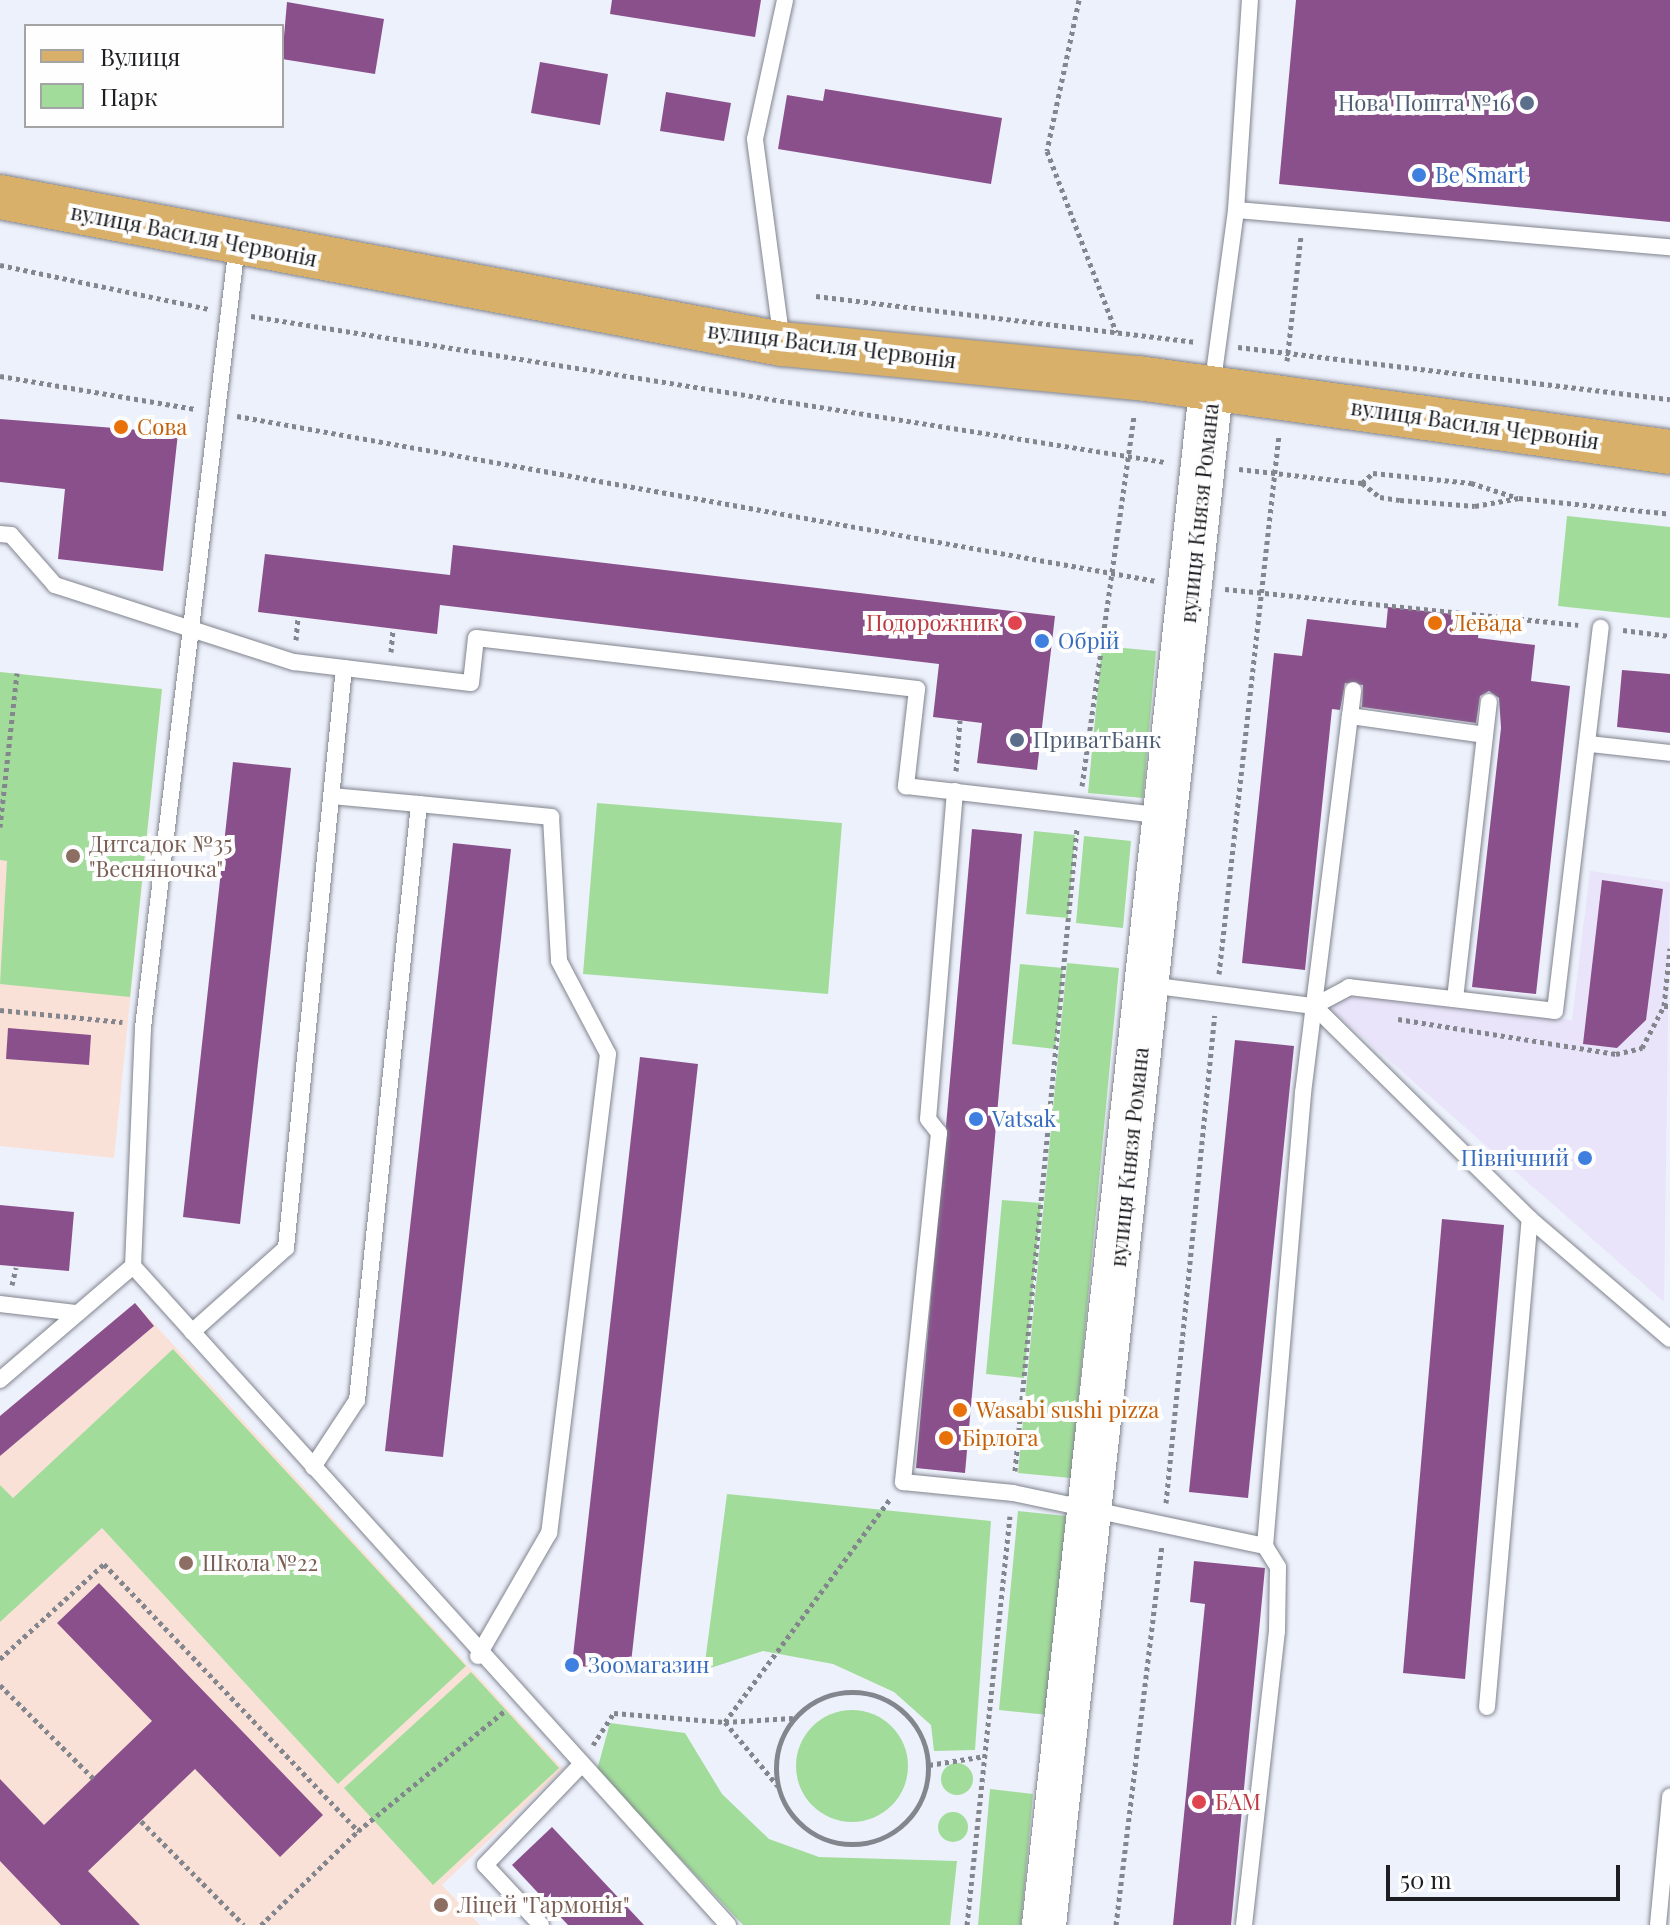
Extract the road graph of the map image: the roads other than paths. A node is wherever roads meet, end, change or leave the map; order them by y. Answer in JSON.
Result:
{"nodes":[{"id":1,"x":785,"y":0,"type":"edge"},
{"id":2,"x":1250,"y":0,"type":"edge"},
{"id":3,"x":0,"y":197,"type":"edge"},
{"id":4,"x":1236,"y":210,"type":"junction"},
{"id":5,"x":237,"y":245,"type":"junction"},
{"id":6,"x":1670,"y":247,"type":"edge"},
{"id":7,"x":782,"y":344,"type":"junction"},
{"id":8,"x":1211,"y":389,"type":"junction"},
{"id":9,"x":1670,"y":452,"type":"edge"},
{"id":10,"x":0,"y":534,"type":"edge"},
{"id":11,"x":189,"y":628,"type":"junction"},
{"id":12,"x":1601,"y":628,"type":"road end"},
{"id":13,"x":344,"y":668,"type":"junction"},
{"id":14,"x":1353,"y":690,"type":"dead end"},
{"id":15,"x":1489,"y":702,"type":"dead end"},
{"id":16,"x":1350,"y":716,"type":"junction"},
{"id":17,"x":1485,"y":735,"type":"junction"},
{"id":18,"x":1590,"y":744,"type":"junction"},
{"id":19,"x":1670,"y":753,"type":"edge"},
{"id":20,"x":955,"y":791,"type":"junction"},
{"id":21,"x":331,"y":796,"type":"junction"},
{"id":22,"x":419,"y":804,"type":"junction"},
{"id":23,"x":1166,"y":816,"type":"junction"},
{"id":24,"x":1147,"y":985,"type":"junction"},
{"id":25,"x":1455,"y":999,"type":"junction"},
{"id":26,"x":1314,"y":1006,"type":"junction"},
{"id":27,"x":1530,"y":1219,"type":"junction"},
{"id":28,"x":133,"y":1266,"type":"junction"},
{"id":29,"x":0,"y":1304,"type":"edge"},
{"id":30,"x":77,"y":1313,"type":"junction"},
{"id":31,"x":192,"y":1332,"type":"junction"},
{"id":32,"x":1670,"y":1339,"type":"edge"},
{"id":33,"x":0,"y":1380,"type":"edge"},
{"id":34,"x":313,"y":1467,"type":"junction"},
{"id":35,"x":1092,"y":1510,"type":"junction"},
{"id":36,"x":1265,"y":1546,"type":"junction"},
{"id":37,"x":478,"y":1656,"type":"junction"},
{"id":38,"x":1487,"y":1707,"type":"dead end"},
{"id":39,"x":580,"y":1766,"type":"junction"},
{"id":40,"x":1670,"y":1797,"type":"edge"},
{"id":41,"x":541,"y":1925,"type":"edge"},
{"id":42,"x":728,"y":1925,"type":"edge"},
{"id":43,"x":1044,"y":1925,"type":"edge"},
{"id":44,"x":1244,"y":1925,"type":"edge"},
{"id":45,"x":1658,"y":1925,"type":"edge"}],
"edges":[{"from":1,"to":7,"type":"lane"},
{"from":2,"to":4,"type":"lane"},
{"from":3,"to":5,"type":"main road","name":"вулиця Василя Червонія"},
{"from":4,"to":6,"type":"lane"},
{"from":4,"to":8,"type":"lane"},
{"from":5,"to":7,"type":"main road","name":"вулиця Василя Червонія"},
{"from":5,"to":11,"type":"lane"},
{"from":7,"to":8,"type":"main road","name":"вулиця Василя Червонія"},
{"from":8,"to":9,"type":"main road","name":"вулиця Василя Червонія"},
{"from":8,"to":23,"type":"street","name":"вулиця Князя Романа"},
{"from":10,"to":11,"type":"lane"},
{"from":11,"to":13,"type":"lane"},
{"from":11,"to":28,"type":"lane"},
{"from":12,"to":18,"type":"lane"},
{"from":13,"to":20,"type":"lane"},
{"from":13,"to":21,"type":"lane"},
{"from":14,"to":16,"type":"lane"},
{"from":15,"to":17,"type":"lane"},
{"from":16,"to":17,"type":"lane"},
{"from":16,"to":26,"type":"lane"},
{"from":17,"to":25,"type":"lane"},
{"from":18,"to":19,"type":"lane"},
{"from":18,"to":25,"type":"lane"},
{"from":20,"to":23,"type":"lane"},
{"from":20,"to":35,"type":"lane"},
{"from":21,"to":22,"type":"lane"},
{"from":21,"to":31,"type":"lane"},
{"from":22,"to":34,"type":"lane"},
{"from":22,"to":37,"type":"lane"},
{"from":23,"to":24,"type":"street","name":"вулиця Князя Романа"},
{"from":24,"to":26,"type":"lane"},
{"from":24,"to":35,"type":"street","name":"вулиця Князя Романа"},
{"from":25,"to":26,"type":"lane"},
{"from":26,"to":27,"type":"lane"},
{"from":26,"to":36,"type":"lane"},
{"from":27,"to":32,"type":"lane"},
{"from":27,"to":38,"type":"lane"},
{"from":28,"to":30,"type":"lane"},
{"from":28,"to":31,"type":"lane"},
{"from":29,"to":30,"type":"lane"},
{"from":30,"to":33,"type":"lane"},
{"from":31,"to":34,"type":"lane"},
{"from":34,"to":37,"type":"lane"},
{"from":35,"to":36,"type":"lane"},
{"from":35,"to":43,"type":"street","name":"вулиця Князя Романа"},
{"from":36,"to":44,"type":"lane"},
{"from":37,"to":39,"type":"lane"},
{"from":39,"to":41,"type":"lane"},
{"from":39,"to":42,"type":"lane"},
{"from":40,"to":45,"type":"lane"}]}
